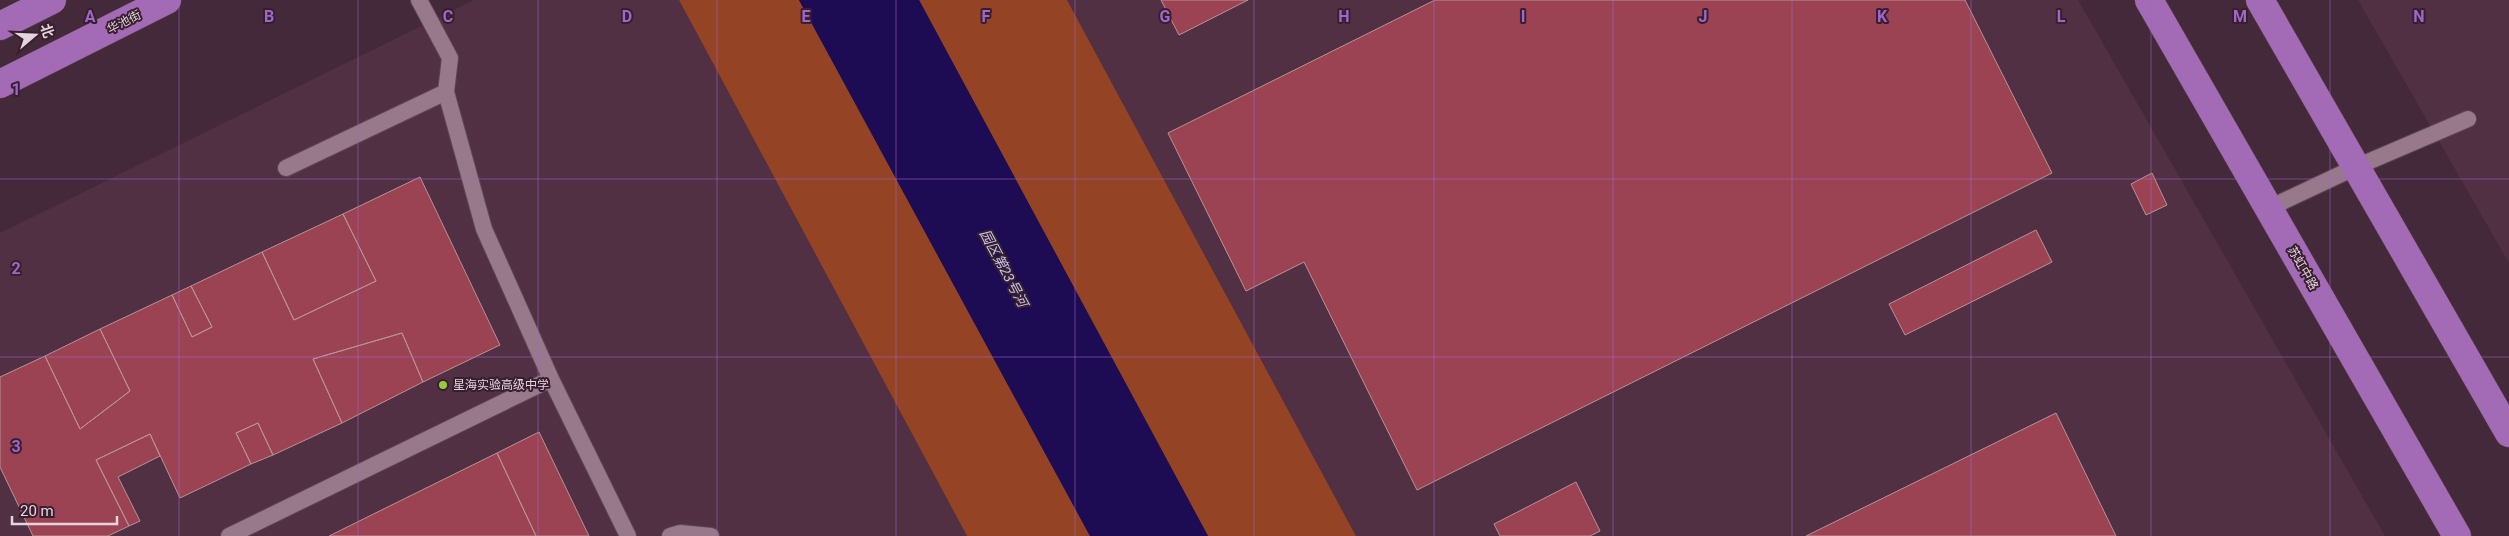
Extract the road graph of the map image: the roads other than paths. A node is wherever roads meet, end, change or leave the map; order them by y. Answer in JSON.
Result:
{"nodes":[{"id":1,"x":52,"y":0,"type":"edge"},
{"id":2,"x":167,"y":0,"type":"edge"},
{"id":3,"x":420,"y":0,"type":"edge"},
{"id":4,"x":2149,"y":0,"type":"edge"},
{"id":5,"x":2260,"y":0,"type":"edge"},
{"id":6,"x":0,"y":26,"type":"edge"},
{"id":7,"x":0,"y":84,"type":"edge"},
{"id":8,"x":446,"y":92,"type":"junction"},
{"id":9,"x":2468,"y":119,"type":"dead end"},
{"id":10,"x":2356,"y":167,"type":"junction"},
{"id":11,"x":286,"y":168,"type":"dead end"},
{"id":12,"x":2269,"y":208,"type":"junction"},
{"id":13,"x":551,"y":379,"type":"junction"},
{"id":14,"x":2509,"y":433,"type":"edge"},
{"id":15,"x":229,"y":536,"type":"edge"},
{"id":16,"x":628,"y":536,"type":"edge"},
{"id":17,"x":670,"y":536,"type":"edge"},
{"id":18,"x":711,"y":536,"type":"edge"},
{"id":19,"x":2457,"y":536,"type":"edge"}],
"edges":[{"from":1,"to":6,"type":"main road"},
{"from":2,"to":7,"type":"main road","name":"华池街"},
{"from":3,"to":8,"type":"lane"},
{"from":4,"to":12,"type":"main road","name":"苏虹中路"},
{"from":5,"to":10,"type":"main road"},
{"from":8,"to":11,"type":"lane"},
{"from":8,"to":13,"type":"lane"},
{"from":9,"to":10,"type":"lane"},
{"from":10,"to":12,"type":"lane"},
{"from":10,"to":14,"type":"main road"},
{"from":12,"to":19,"type":"main road","name":"苏虹中路"},
{"from":13,"to":15,"type":"lane"},
{"from":13,"to":16,"type":"lane"},
{"from":17,"to":18,"type":"lane"}]}
